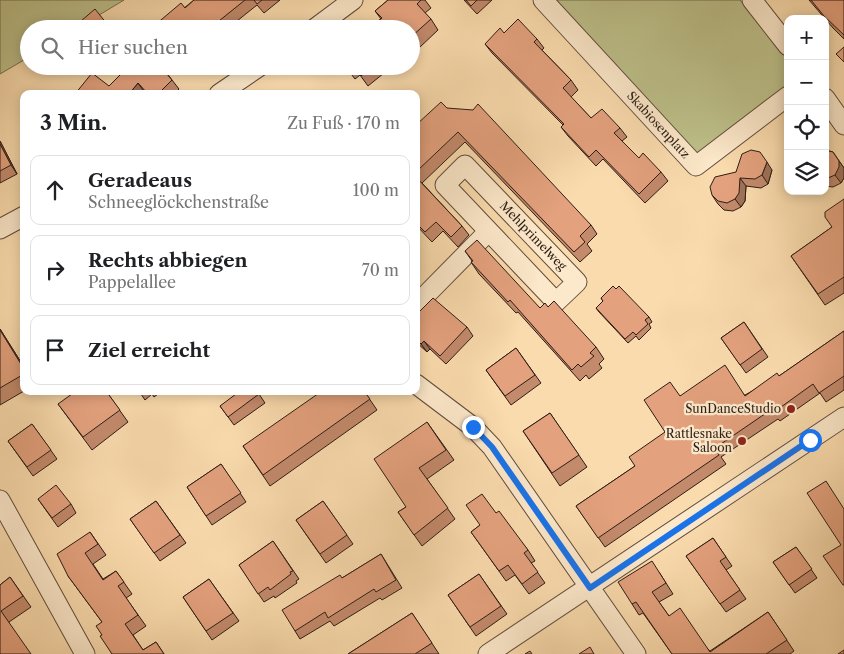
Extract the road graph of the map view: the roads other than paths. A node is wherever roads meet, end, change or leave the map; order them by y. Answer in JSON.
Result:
{"nodes":[{"id":1,"x":353,"y":0,"type":"edge"},
{"id":2,"x":543,"y":0,"type":"edge"},
{"id":3,"x":752,"y":0,"type":"edge"},
{"id":4,"x":326,"y":20,"type":"edge"},
{"id":5,"x":784,"y":41,"type":"edge"},
{"id":6,"x":247,"y":75,"type":"edge"},
{"id":7,"x":225,"y":90,"type":"edge"},
{"id":8,"x":784,"y":99,"type":"edge"},
{"id":9,"x":829,"y":104,"type":"edge"},
{"id":10,"x":844,"y":125,"type":"edge"},
{"id":11,"x":20,"y":218,"type":"edge"},
{"id":12,"x":0,"y":229,"type":"edge"},
{"id":13,"x":489,"y":231,"type":"junction"},
{"id":14,"x":420,"y":301,"type":"edge"},
{"id":15,"x":420,"y":387,"type":"edge"},
{"id":16,"x":844,"y":417,"type":"edge"},
{"id":17,"x":0,"y":500,"type":"edge"},
{"id":18,"x":590,"y":588,"type":"junction"},
{"id":19,"x":86,"y":654,"type":"edge"},
{"id":20,"x":488,"y":654,"type":"edge"},
{"id":21,"x":636,"y":654,"type":"edge"}],
"edges":[{"from":1,"to":4,"type":"street"},
{"from":2,"to":8,"type":"street","name":"Skabiosenplatz"},
{"from":3,"to":5,"type":"street"},
{"from":6,"to":7,"type":"street"},
{"from":9,"to":10,"type":"street"},
{"from":11,"to":12,"type":"street"},
{"from":13,"to":13,"type":"street","name":"Mehlprimelweg"},
{"from":13,"to":14,"type":"street"},
{"from":15,"to":18,"type":"street"},
{"from":16,"to":18,"type":"street"},
{"from":17,"to":19,"type":"street"},
{"from":18,"to":20,"type":"street"},
{"from":18,"to":21,"type":"street"}]}
